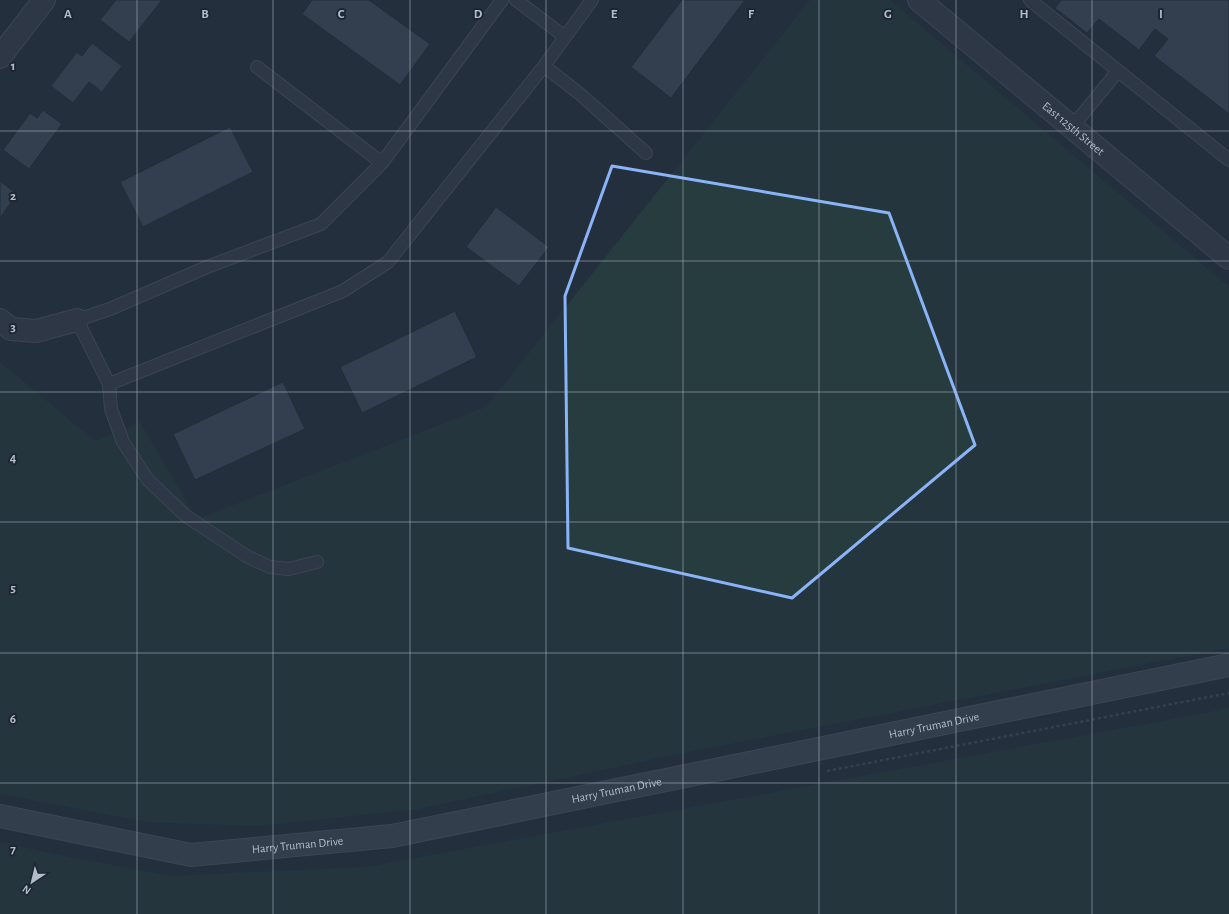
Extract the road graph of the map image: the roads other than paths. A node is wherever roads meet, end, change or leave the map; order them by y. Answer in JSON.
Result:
{"nodes":[{"id":1,"x":44,"y":0,"type":"edge"},
{"id":2,"x":502,"y":0,"type":"edge"},
{"id":3,"x":516,"y":0,"type":"edge"},
{"id":4,"x":592,"y":0,"type":"edge"},
{"id":5,"x":919,"y":0,"type":"edge"},
{"id":6,"x":1030,"y":0,"type":"edge"},
{"id":7,"x":565,"y":37,"type":"junction"},
{"id":8,"x":0,"y":57,"type":"edge"},
{"id":9,"x":544,"y":66,"type":"junction"},
{"id":10,"x":257,"y":67,"type":"dead end"},
{"id":11,"x":1118,"y":71,"type":"junction"},
{"id":12,"x":1072,"y":127,"type":"junction"},
{"id":13,"x":646,"y":153,"type":"dead end"},
{"id":14,"x":1229,"y":160,"type":"edge"},
{"id":15,"x":382,"y":162,"type":"junction"},
{"id":16,"x":1227,"y":251,"type":"edge"},
{"id":17,"x":0,"y":320,"type":"edge"},
{"id":18,"x":77,"y":320,"type":"junction"},
{"id":19,"x":109,"y":384,"type":"junction"},
{"id":20,"x":317,"y":562,"type":"dead end"},
{"id":21,"x":1229,"y":665,"type":"edge"},
{"id":22,"x":0,"y":816,"type":"edge"}],
"edges":[{"from":1,"to":8,"type":"street"},
{"from":2,"to":15,"type":"lane"},
{"from":3,"to":7,"type":"lane"},
{"from":4,"to":7,"type":"lane"},
{"from":5,"to":12,"type":"street","name":"East 125th Street"},
{"from":6,"to":11,"type":"lane"},
{"from":7,"to":9,"type":"lane"},
{"from":9,"to":13,"type":"lane"},
{"from":9,"to":19,"type":"lane"},
{"from":10,"to":15,"type":"lane"},
{"from":11,"to":12,"type":"lane"},
{"from":11,"to":14,"type":"lane"},
{"from":12,"to":16,"type":"street","name":"East 125th Street"},
{"from":15,"to":18,"type":"lane"},
{"from":17,"to":18,"type":"street"},
{"from":18,"to":19,"type":"lane"},
{"from":19,"to":20,"type":"lane"},
{"from":21,"to":22,"type":"main road","name":"Harry Truman Drive"}]}
